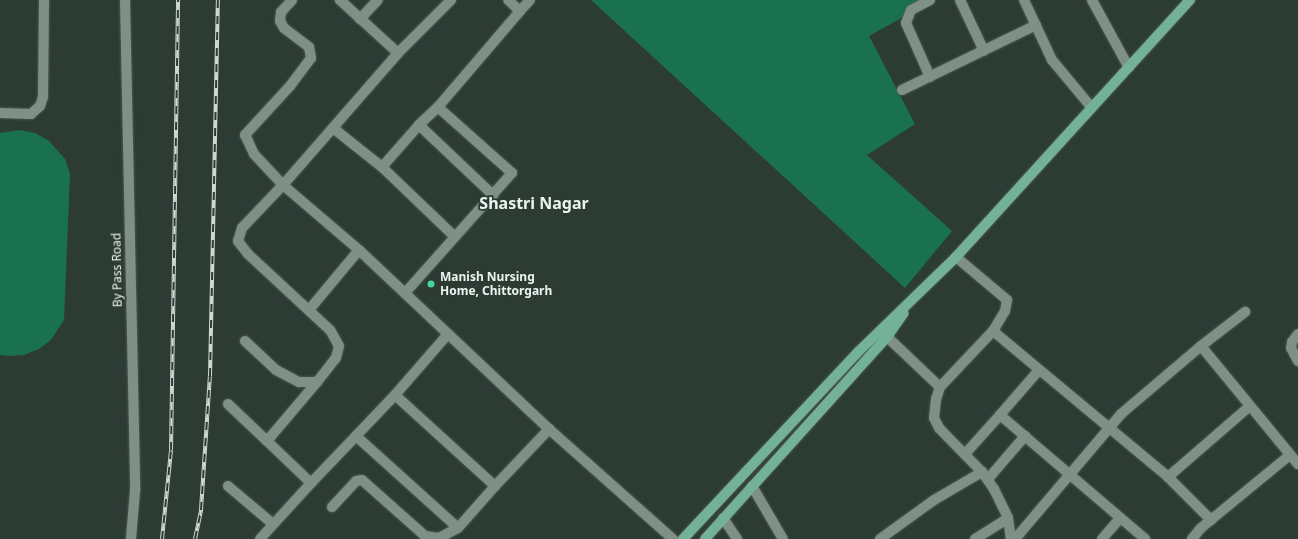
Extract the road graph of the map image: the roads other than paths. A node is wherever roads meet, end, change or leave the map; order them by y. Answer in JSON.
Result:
{"nodes":[{"id":1,"x":44,"y":0,"type":"edge"},
{"id":2,"x":125,"y":0,"type":"edge"},
{"id":3,"x":292,"y":0,"type":"edge"},
{"id":4,"x":340,"y":0,"type":"edge"},
{"id":5,"x":378,"y":0,"type":"edge"},
{"id":6,"x":451,"y":0,"type":"edge"},
{"id":7,"x":508,"y":0,"type":"edge"},
{"id":8,"x":530,"y":0,"type":"edge"},
{"id":9,"x":930,"y":0,"type":"edge"},
{"id":10,"x":960,"y":0,"type":"edge"},
{"id":11,"x":1024,"y":0,"type":"edge"},
{"id":12,"x":1092,"y":0,"type":"edge"},
{"id":13,"x":1190,"y":0,"type":"edge"},
{"id":14,"x":520,"y":11,"type":"junction"},
{"id":15,"x":360,"y":19,"type":"junction"},
{"id":16,"x":1036,"y":25,"type":"junction"},
{"id":17,"x":984,"y":51,"type":"junction"},
{"id":18,"x":398,"y":53,"type":"junction"},
{"id":19,"x":1129,"y":68,"type":"junction"},
{"id":20,"x":930,"y":77,"type":"junction"},
{"id":21,"x":902,"y":90,"type":"dead end"},
{"id":22,"x":438,"y":107,"type":"junction"},
{"id":23,"x":1092,"y":108,"type":"junction"},
{"id":24,"x":0,"y":113,"type":"edge"},
{"id":25,"x":419,"y":125,"type":"junction"},
{"id":26,"x":333,"y":128,"type":"junction"},
{"id":27,"x":382,"y":166,"type":"junction"},
{"id":28,"x":283,"y":185,"type":"junction"},
{"id":29,"x":493,"y":195,"type":"junction"},
{"id":30,"x":455,"y":237,"type":"junction"},
{"id":31,"x":359,"y":250,"type":"junction"},
{"id":32,"x":956,"y":257,"type":"junction"},
{"id":33,"x":405,"y":293,"type":"junction"},
{"id":34,"x":309,"y":310,"type":"junction"},
{"id":35,"x":1245,"y":312,"type":"dead end"},
{"id":36,"x":993,"y":331,"type":"junction"},
{"id":37,"x":884,"y":333,"type":"junction"},
{"id":38,"x":448,"y":334,"type":"junction"},
{"id":39,"x":1298,"y":334,"type":"edge"},
{"id":40,"x":245,"y":341,"type":"dead end"},
{"id":41,"x":1200,"y":346,"type":"junction"},
{"id":42,"x":1298,"y":361,"type":"edge"},
{"id":43,"x":1039,"y":370,"type":"junction"},
{"id":44,"x":317,"y":382,"type":"junction"},
{"id":45,"x":940,"y":387,"type":"junction"},
{"id":46,"x":395,"y":395,"type":"junction"},
{"id":47,"x":228,"y":404,"type":"dead end"},
{"id":48,"x":1250,"y":406,"type":"junction"},
{"id":49,"x":1000,"y":415,"type":"junction"},
{"id":50,"x":1109,"y":428,"type":"junction"},
{"id":51,"x":549,"y":429,"type":"junction"},
{"id":52,"x":356,"y":436,"type":"junction"},
{"id":53,"x":1025,"y":436,"type":"junction"},
{"id":54,"x":267,"y":441,"type":"junction"},
{"id":55,"x":965,"y":454,"type":"junction"},
{"id":56,"x":1296,"y":460,"type":"edge"},
{"id":57,"x":1070,"y":474,"type":"junction"},
{"id":58,"x":985,"y":475,"type":"junction"},
{"id":59,"x":1168,"y":477,"type":"junction"},
{"id":60,"x":311,"y":483,"type":"junction"},
{"id":61,"x":228,"y":486,"type":"dead end"},
{"id":62,"x":495,"y":486,"type":"junction"},
{"id":63,"x":752,"y":486,"type":"junction"},
{"id":64,"x":332,"y":507,"type":"dead end"},
{"id":65,"x":723,"y":518,"type":"junction"},
{"id":66,"x":1008,"y":518,"type":"junction"},
{"id":67,"x":1120,"y":518,"type":"junction"},
{"id":68,"x":1211,"y":520,"type":"junction"},
{"id":69,"x":273,"y":524,"type":"junction"},
{"id":70,"x":458,"y":528,"type":"junction"},
{"id":71,"x":131,"y":539,"type":"edge"},
{"id":72,"x":260,"y":539,"type":"edge"},
{"id":73,"x":673,"y":539,"type":"edge"},
{"id":74,"x":683,"y":539,"type":"edge"},
{"id":75,"x":705,"y":539,"type":"edge"},
{"id":76,"x":737,"y":539,"type":"edge"},
{"id":77,"x":783,"y":539,"type":"edge"},
{"id":78,"x":880,"y":539,"type":"edge"},
{"id":79,"x":975,"y":539,"type":"edge"},
{"id":80,"x":1011,"y":539,"type":"edge"},
{"id":81,"x":1015,"y":539,"type":"edge"},
{"id":82,"x":1102,"y":539,"type":"edge"},
{"id":83,"x":1145,"y":539,"type":"edge"},
{"id":84,"x":1192,"y":539,"type":"edge"}],
"edges":[{"from":1,"to":24,"type":"street"},
{"from":2,"to":71,"type":"street","name":"By Pass Road"},
{"from":3,"to":28,"type":"street"},
{"from":4,"to":15,"type":"street"},
{"from":5,"to":15,"type":"street"},
{"from":6,"to":18,"type":"street"},
{"from":7,"to":14,"type":"street"},
{"from":8,"to":14,"type":"street"},
{"from":9,"to":20,"type":"street"},
{"from":10,"to":17,"type":"street"},
{"from":11,"to":16,"type":"street"},
{"from":12,"to":19,"type":"street"},
{"from":13,"to":19,"type":"main road"},
{"from":14,"to":22,"type":"street"},
{"from":15,"to":18,"type":"street"},
{"from":16,"to":17,"type":"street"},
{"from":16,"to":23,"type":"street"},
{"from":17,"to":20,"type":"street"},
{"from":18,"to":26,"type":"street"},
{"from":19,"to":23,"type":"main road"},
{"from":20,"to":21,"type":"street"},
{"from":22,"to":25,"type":"street"},
{"from":22,"to":29,"type":"street"},
{"from":23,"to":32,"type":"main road"},
{"from":25,"to":27,"type":"street"},
{"from":25,"to":29,"type":"street"},
{"from":26,"to":27,"type":"street"},
{"from":26,"to":28,"type":"street"},
{"from":27,"to":30,"type":"street"},
{"from":28,"to":31,"type":"street"},
{"from":28,"to":34,"type":"street"},
{"from":29,"to":30,"type":"street"},
{"from":30,"to":33,"type":"street"},
{"from":31,"to":33,"type":"street"},
{"from":31,"to":34,"type":"street"},
{"from":32,"to":36,"type":"street"},
{"from":32,"to":37,"type":"main road"},
{"from":33,"to":38,"type":"street"},
{"from":34,"to":44,"type":"street"},
{"from":35,"to":41,"type":"street"},
{"from":36,"to":43,"type":"street"},
{"from":36,"to":45,"type":"street"},
{"from":37,"to":45,"type":"street"},
{"from":37,"to":63,"type":"main road"},
{"from":37,"to":74,"type":"main road"},
{"from":38,"to":46,"type":"street"},
{"from":38,"to":51,"type":"street"},
{"from":39,"to":42,"type":"street"},
{"from":40,"to":44,"type":"street"},
{"from":41,"to":48,"type":"street"},
{"from":41,"to":50,"type":"street"},
{"from":43,"to":49,"type":"street"},
{"from":43,"to":50,"type":"street"},
{"from":44,"to":54,"type":"street"},
{"from":45,"to":55,"type":"street"},
{"from":46,"to":52,"type":"street"},
{"from":46,"to":62,"type":"street"},
{"from":47,"to":54,"type":"street"},
{"from":48,"to":56,"type":"street"},
{"from":48,"to":59,"type":"street"},
{"from":49,"to":53,"type":"street"},
{"from":49,"to":55,"type":"street"},
{"from":50,"to":57,"type":"street"},
{"from":50,"to":59,"type":"street"},
{"from":51,"to":62,"type":"street"},
{"from":51,"to":73,"type":"street"},
{"from":52,"to":60,"type":"street"},
{"from":52,"to":70,"type":"street"},
{"from":53,"to":57,"type":"street"},
{"from":53,"to":58,"type":"street"},
{"from":54,"to":60,"type":"street"},
{"from":55,"to":58,"type":"street"},
{"from":56,"to":68,"type":"street"},
{"from":57,"to":67,"type":"street"},
{"from":57,"to":81,"type":"street"},
{"from":58,"to":66,"type":"street"},
{"from":58,"to":78,"type":"street"},
{"from":59,"to":68,"type":"street"},
{"from":60,"to":69,"type":"street"},
{"from":61,"to":69,"type":"street"},
{"from":62,"to":70,"type":"street"},
{"from":63,"to":65,"type":"main road"},
{"from":63,"to":77,"type":"street"},
{"from":64,"to":70,"type":"street"},
{"from":65,"to":75,"type":"main road"},
{"from":65,"to":76,"type":"street"},
{"from":66,"to":79,"type":"street"},
{"from":66,"to":80,"type":"street"},
{"from":67,"to":82,"type":"street"},
{"from":67,"to":83,"type":"street"},
{"from":68,"to":84,"type":"street"},
{"from":69,"to":72,"type":"street"}]}
